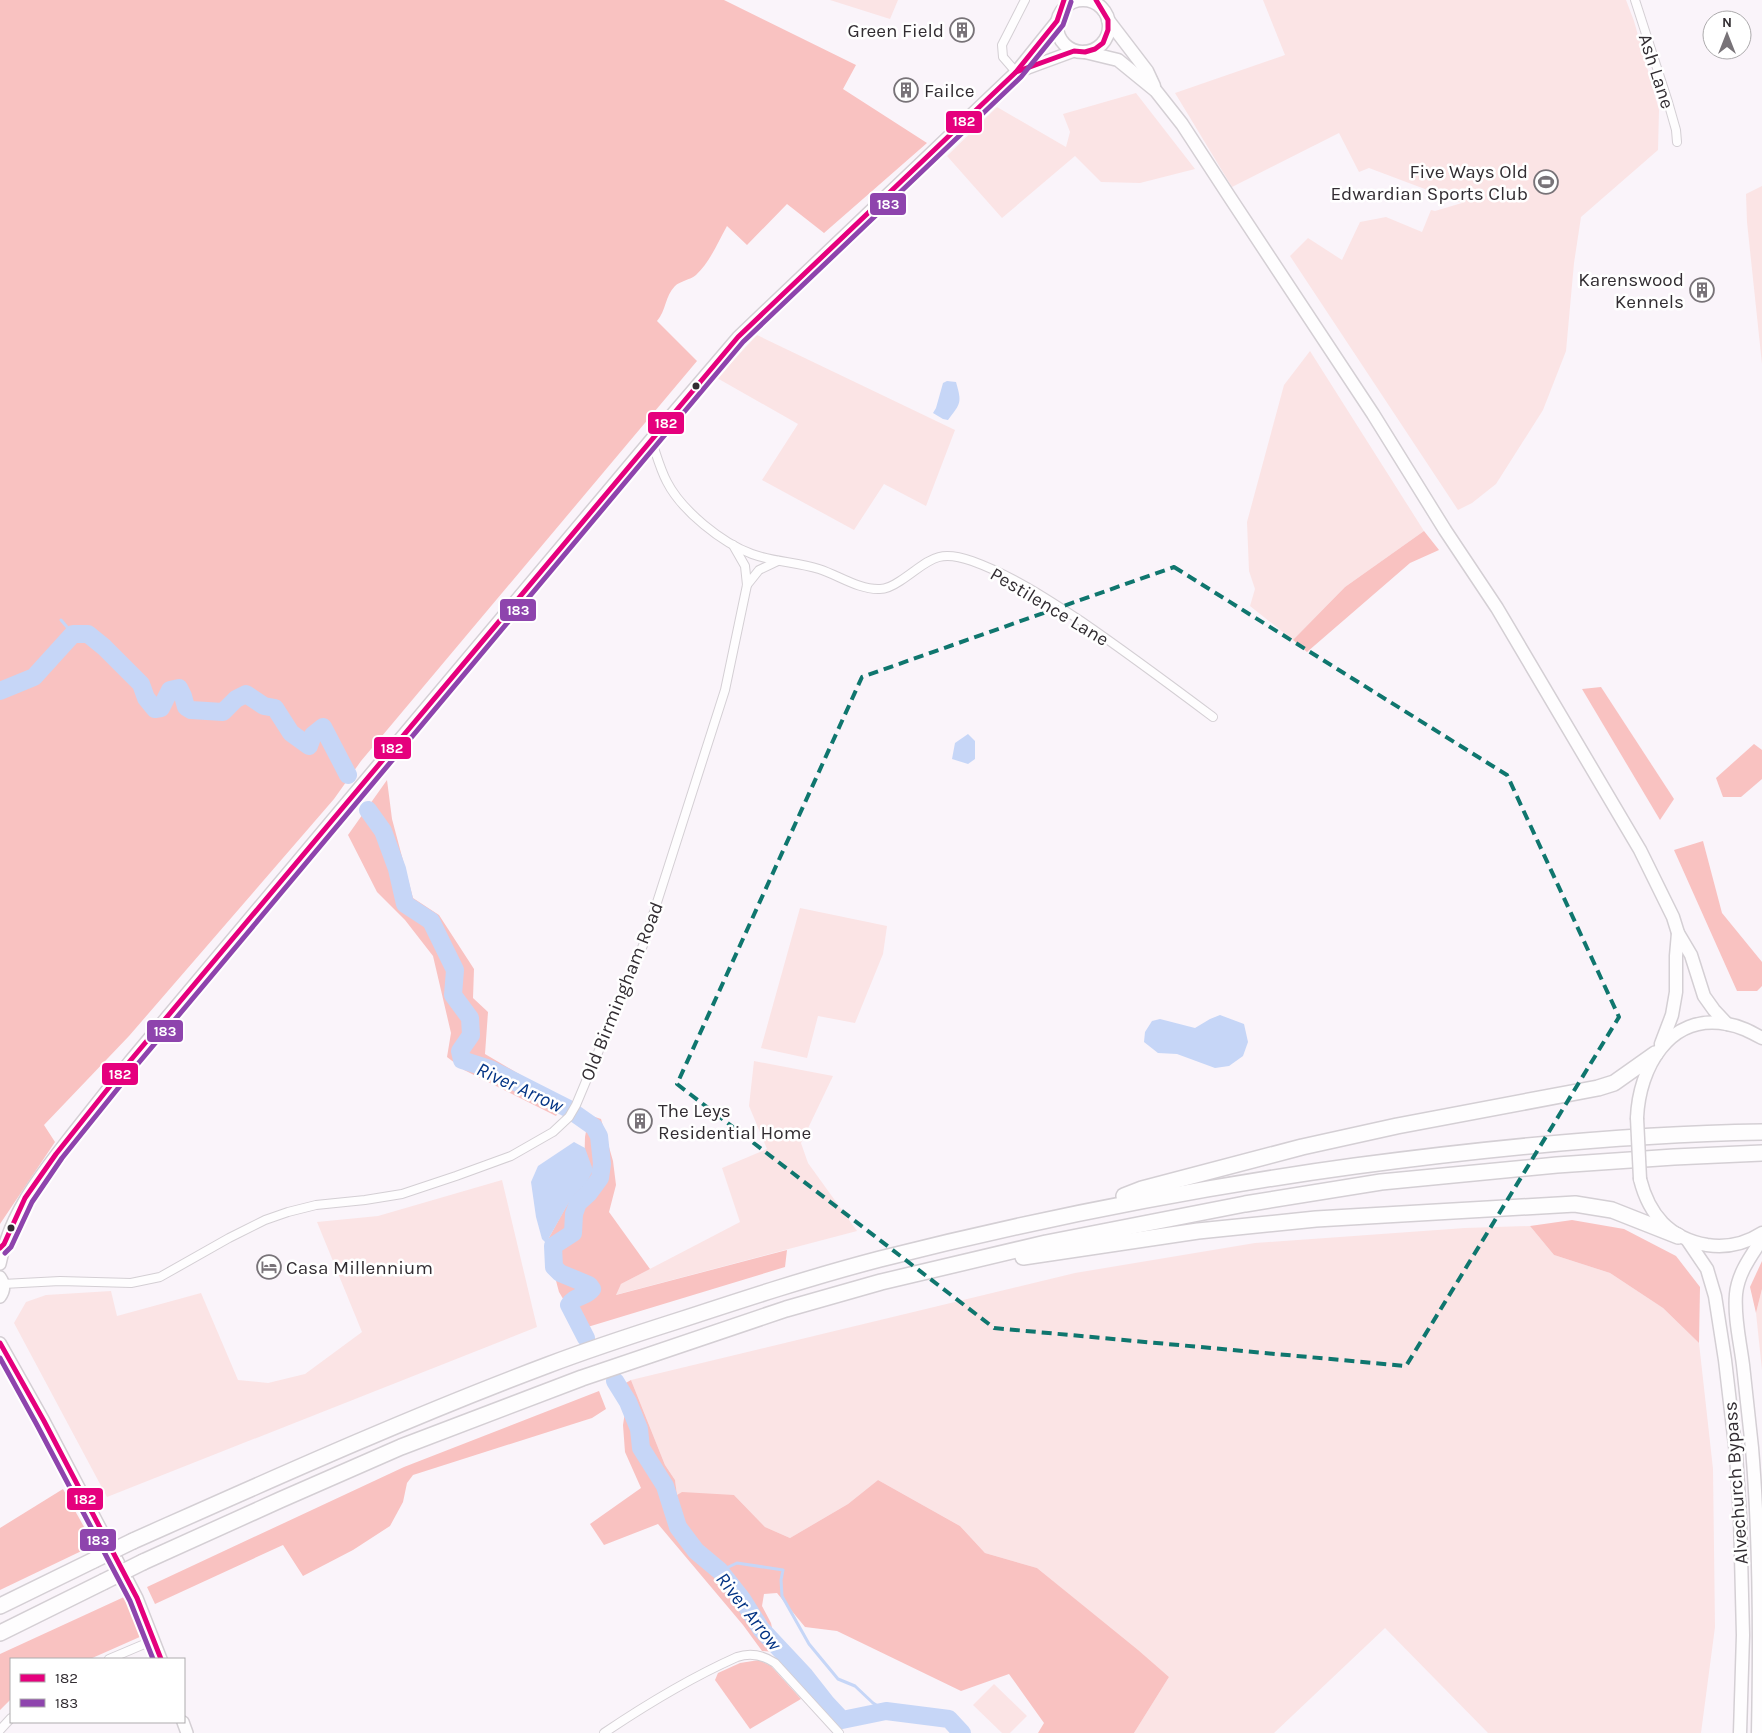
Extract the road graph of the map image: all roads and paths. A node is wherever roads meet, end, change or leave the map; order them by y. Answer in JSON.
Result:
{"nodes":[{"id":1,"x":1025,"y":0,"type":"edge"},
{"id":2,"x":1635,"y":0,"type":"edge"},
{"id":3,"x":1098,"y":3,"type":"edge"},
{"id":4,"x":1061,"y":10,"type":"edge"},
{"id":5,"x":1108,"y":20,"type":"junction"},
{"id":6,"x":1080,"y":51,"type":"junction"},
{"id":7,"x":1016,"y":72,"type":"junction"},
{"id":8,"x":1156,"y":91,"type":"junction"},
{"id":9,"x":1677,"y":142,"type":"dead end"},
{"id":10,"x":651,"y":439,"type":"junction"},
{"id":11,"x":732,"y":545,"type":"junction"},
{"id":12,"x":778,"y":561,"type":"junction"},
{"id":13,"x":747,"y":584,"type":"junction"},
{"id":14,"x":1213,"y":716,"type":"dead end"},
{"id":15,"x":1678,"y":934,"type":"junction"},
{"id":16,"x":1727,"y":1024,"type":"junction"},
{"id":17,"x":1762,"y":1038,"type":"edge"},
{"id":18,"x":1657,"y":1052,"type":"junction"},
{"id":19,"x":1762,"y":1132,"type":"edge"},
{"id":20,"x":1762,"y":1154,"type":"edge"},
{"id":21,"x":1082,"y":1211,"type":"junction"},
{"id":22,"x":1762,"y":1233,"type":"edge"},
{"id":23,"x":1683,"y":1238,"type":"junction"},
{"id":24,"x":1762,"y":1239,"type":"edge"},
{"id":25,"x":2,"y":1246,"type":"edge"},
{"id":26,"x":965,"y":1262,"type":"junction"},
{"id":27,"x":0,"y":1264,"type":"edge"},
{"id":28,"x":2,"y":1280,"type":"edge"},
{"id":29,"x":0,"y":1297,"type":"edge"},
{"id":30,"x":0,"y":1343,"type":"edge"},
{"id":31,"x":0,"y":1606,"type":"edge"},
{"id":32,"x":0,"y":1633,"type":"edge"},
{"id":33,"x":154,"y":1640,"type":"junction"},
{"id":34,"x":111,"y":1658,"type":"edge"},
{"id":35,"x":161,"y":1658,"type":"edge"},
{"id":36,"x":10,"y":1719,"type":"edge"},
{"id":37,"x":0,"y":1730,"type":"edge"},
{"id":38,"x":604,"y":1733,"type":"edge"},
{"id":39,"x":838,"y":1733,"type":"edge"},
{"id":40,"x":1740,"y":1733,"type":"edge"},
{"id":41,"x":1758,"y":1733,"type":"edge"}],
"edges":[{"from":1,"to":7,"type":"street"},
{"from":2,"to":9,"type":"street","name":"Ash Lane"},
{"from":3,"to":4,"type":"highway"},
{"from":3,"to":5,"type":"highway"},
{"from":4,"to":6,"type":"highway"},
{"from":4,"to":7,"type":"main road"},
{"from":5,"to":6,"type":"highway"},
{"from":5,"to":8,"type":"highway"},
{"from":6,"to":7,"type":"main road"},
{"from":6,"to":8,"type":"highway"},
{"from":7,"to":10,"type":"main road"},
{"from":8,"to":15,"type":"highway"},
{"from":10,"to":11,"type":"street"},
{"from":10,"to":25,"type":"main road"},
{"from":11,"to":12,"type":"street","name":"Pestilence Lane"},
{"from":11,"to":13,"type":"street","name":"Old Birmingham Road"},
{"from":12,"to":13,"type":"street"},
{"from":12,"to":14,"type":"street","name":"Pestilence Lane"},
{"from":13,"to":28,"type":"street","name":"Old Birmingham Road"},
{"from":15,"to":16,"type":"highway"},
{"from":15,"to":18,"type":"highway","name":"Alvechurch Bypass"},
{"from":16,"to":17,"type":"highway"},
{"from":16,"to":18,"type":"highway"},
{"from":18,"to":21,"type":"highway"},
{"from":18,"to":23,"type":"highway","name":"Alvechurch Bypass","bridge":true},
{"from":19,"to":21,"type":"highway"},
{"from":20,"to":26,"type":"highway"},
{"from":21,"to":31,"type":"highway","bridge":true},
{"from":22,"to":23,"type":"highway"},
{"from":23,"to":26,"type":"highway"},
{"from":23,"to":40,"type":"highway","name":"Alvechurch Bypass"},
{"from":24,"to":41,"type":"highway","name":"Alvechurch Bypass"},
{"from":25,"to":27,"type":"main road"},
{"from":26,"to":32,"type":"highway","bridge":true},
{"from":28,"to":29,"type":"main road"},
{"from":30,"to":33,"type":"main road"},
{"from":33,"to":34,"type":"street"},
{"from":33,"to":35,"type":"main road"},
{"from":36,"to":37,"type":"street"},
{"from":38,"to":39,"type":"street"}]}
